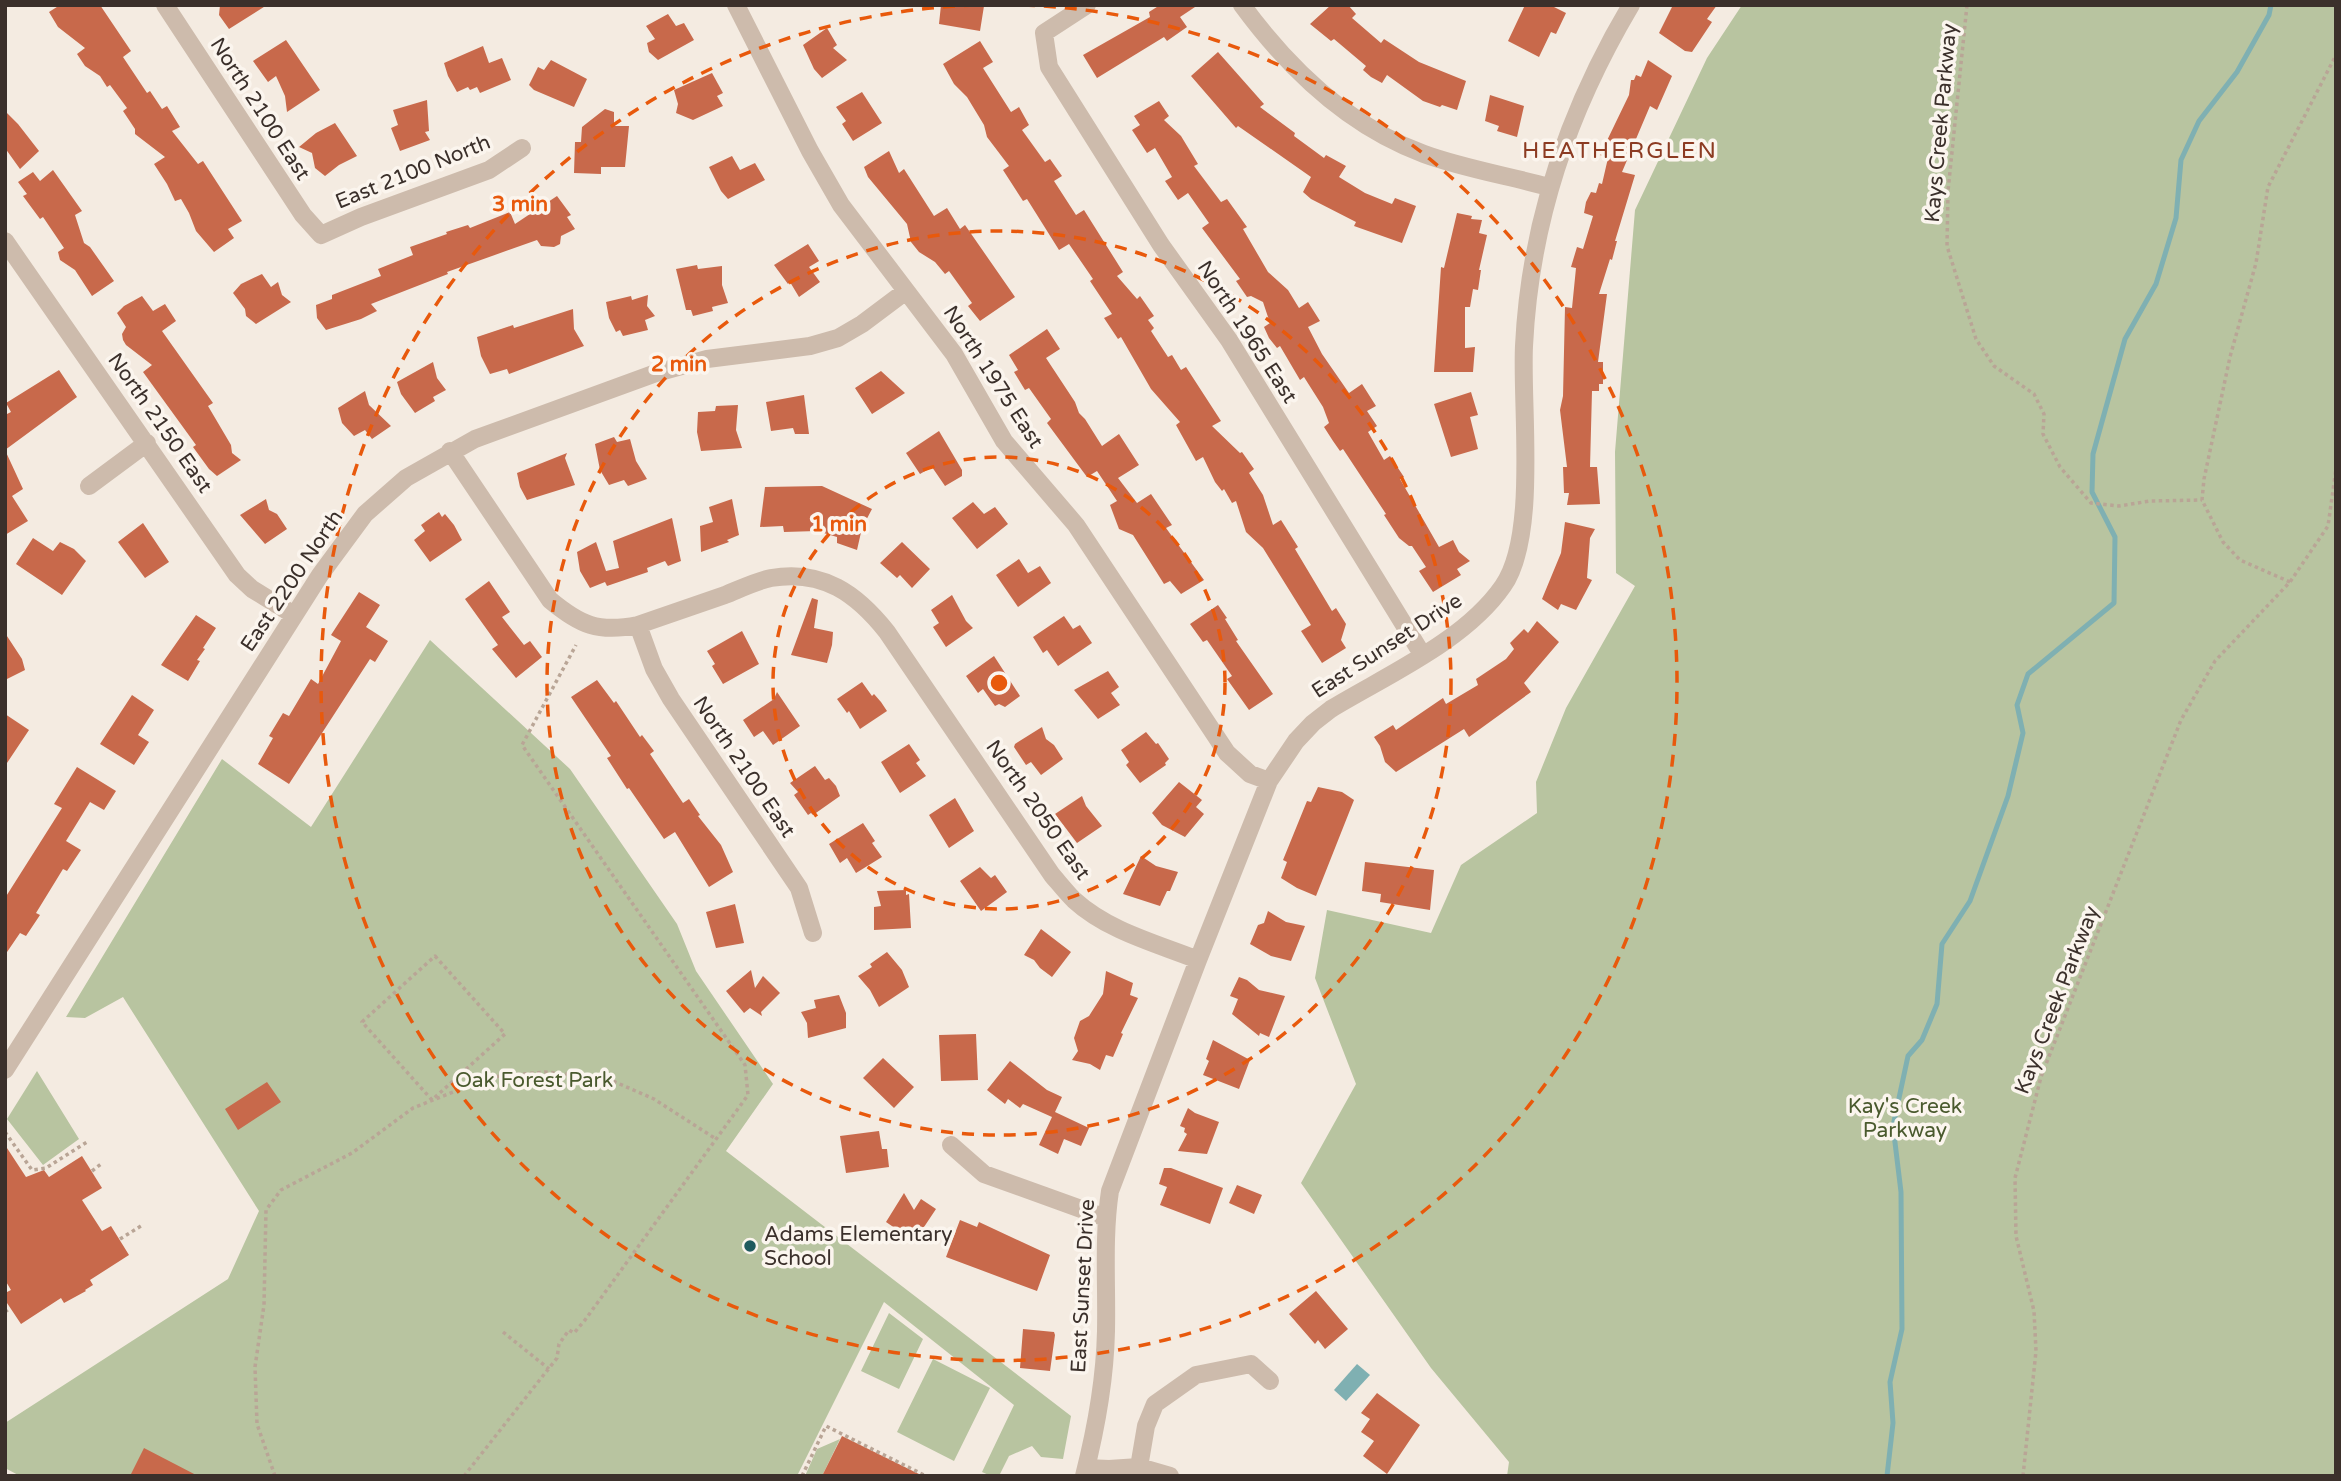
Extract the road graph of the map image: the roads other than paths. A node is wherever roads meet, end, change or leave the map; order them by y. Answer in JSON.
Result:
{"nodes":[{"id":1,"x":165,"y":5,"type":"edge"},
{"id":2,"x":736,"y":5,"type":"edge"},
{"id":3,"x":1087,"y":5,"type":"edge"},
{"id":4,"x":1242,"y":5,"type":"edge"},
{"id":5,"x":1631,"y":5,"type":"edge"},
{"id":6,"x":522,"y":148,"type":"dead end"},
{"id":7,"x":1549,"y":187,"type":"junction"},
{"id":8,"x":321,"y":235,"type":"joint"},
{"id":9,"x":5,"y":242,"type":"edge"},
{"id":10,"x":12,"y":265,"type":"edge"},
{"id":11,"x":906,"y":291,"type":"junction"},
{"id":12,"x":147,"y":443,"type":"junction"},
{"id":13,"x":450,"y":451,"type":"junction"},
{"id":14,"x":89,"y":486,"type":"dead end"},
{"id":15,"x":294,"y":615,"type":"junction"},
{"id":16,"x":638,"y":625,"type":"junction"},
{"id":17,"x":1422,"y":654,"type":"junction"},
{"id":18,"x":1269,"y":781,"type":"junction"},
{"id":19,"x":813,"y":933,"type":"dead end"},
{"id":20,"x":1198,"y":960,"type":"junction"},
{"id":21,"x":5,"y":1070,"type":"edge"},
{"id":22,"x":951,"y":1145,"type":"dead end"},
{"id":23,"x":1106,"y":1218,"type":"junction"},
{"id":24,"x":1270,"y":1381,"type":"dead end"},
{"id":25,"x":1139,"y":1467,"type":"junction"},
{"id":26,"x":1085,"y":1472,"type":"edge"},
{"id":27,"x":1170,"y":1476,"type":"edge"}],
"edges":[{"from":1,"to":8,"type":"street","name":"North 2100 East"},
{"from":2,"to":11,"type":"street","name":"North 1975 East"},
{"from":3,"to":17,"type":"street","name":"North 1965 East"},
{"from":4,"to":7,"type":"street"},
{"from":5,"to":7,"type":"street","name":"East Sunset Drive"},
{"from":6,"to":8,"type":"street","name":"East 2100 North"},
{"from":7,"to":17,"type":"street","name":"East Sunset Drive"},
{"from":9,"to":10,"type":"street","name":"North 2150 East"},
{"from":10,"to":12,"type":"street","name":"North 2150 East"},
{"from":11,"to":13,"type":"street","name":"East 2200 North"},
{"from":11,"to":18,"type":"street","name":"North 1975 East"},
{"from":12,"to":14,"type":"street"},
{"from":12,"to":15,"type":"street","name":"North 2150 East"},
{"from":13,"to":15,"type":"street","name":"East 2200 North"},
{"from":13,"to":16,"type":"street"},
{"from":15,"to":21,"type":"street","name":"East 2200 North"},
{"from":16,"to":19,"type":"street","name":"North 2100 East"},
{"from":16,"to":20,"type":"street","name":"North 2050 East"},
{"from":17,"to":18,"type":"street","name":"East Sunset Drive"},
{"from":18,"to":20,"type":"street","name":"East Sunset Drive"},
{"from":20,"to":23,"type":"street","name":"East Sunset Drive"},
{"from":22,"to":23,"type":"street"},
{"from":23,"to":26,"type":"street","name":"East Sunset Drive"},
{"from":24,"to":25,"type":"street"},
{"from":25,"to":26,"type":"street"},
{"from":25,"to":27,"type":"street"}]}
